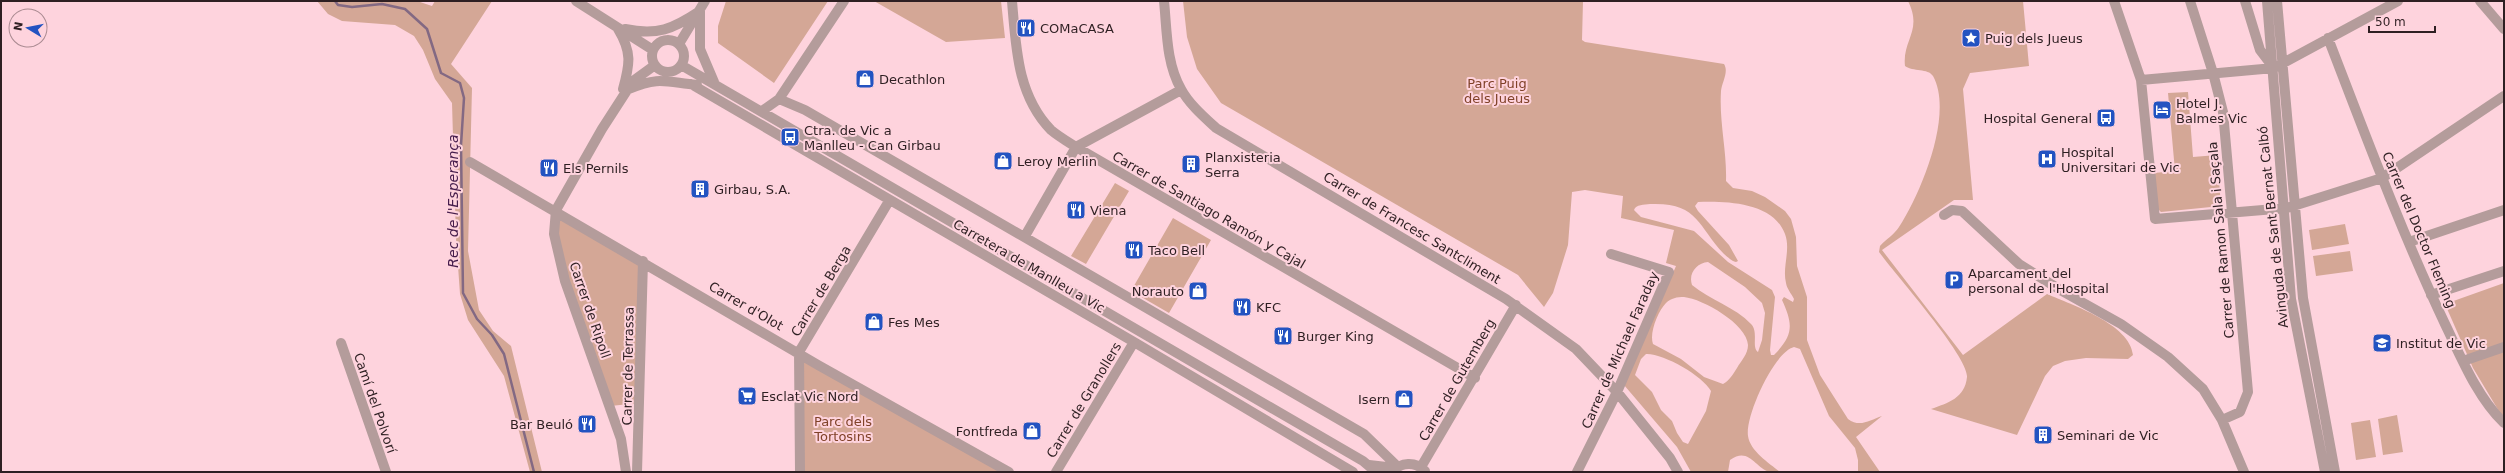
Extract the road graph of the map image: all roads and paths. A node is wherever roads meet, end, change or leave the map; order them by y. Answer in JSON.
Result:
{"nodes":[{"id":1,"x":576,"y":1,"type":"edge"},
{"id":2,"x":705,"y":1,"type":"edge"},
{"id":3,"x":844,"y":1,"type":"edge"},
{"id":4,"x":1012,"y":1,"type":"edge"},
{"id":5,"x":1164,"y":1,"type":"edge"},
{"id":6,"x":2114,"y":1,"type":"edge"},
{"id":7,"x":2190,"y":1,"type":"edge"},
{"id":8,"x":2245,"y":1,"type":"edge"},
{"id":9,"x":2267,"y":1,"type":"edge"},
{"id":10,"x":2277,"y":1,"type":"edge"},
{"id":11,"x":2398,"y":1,"type":"edge"},
{"id":12,"x":2480,"y":1,"type":"edge"},
{"id":13,"x":700,"y":11,"type":"junction"},
{"id":14,"x":617,"y":27,"type":"junction"},
{"id":15,"x":2504,"y":28,"type":"edge"},
{"id":16,"x":2328,"y":38,"type":"junction"},
{"id":17,"x":679,"y":44,"type":"junction"},
{"id":18,"x":653,"y":50,"type":"junction"},
{"id":19,"x":655,"y":65,"type":"junction"},
{"id":20,"x":681,"y":65,"type":"junction"},
{"id":21,"x":2278,"y":65,"type":"junction"},
{"id":22,"x":2214,"y":73,"type":"junction"},
{"id":23,"x":2142,"y":80,"type":"junction"},
{"id":24,"x":691,"y":84,"type":"junction"},
{"id":25,"x":719,"y":85,"type":"junction"},
{"id":26,"x":1181,"y":90,"type":"junction"},
{"id":27,"x":624,"y":94,"type":"junction"},
{"id":28,"x":2504,"y":96,"type":"edge"},
{"id":29,"x":779,"y":99,"type":"junction"},
{"id":30,"x":762,"y":111,"type":"junction"},
{"id":31,"x":1076,"y":148,"type":"junction"},
{"id":32,"x":470,"y":162,"type":"dead end"},
{"id":33,"x":2382,"y":178,"type":"junction"},
{"id":34,"x":889,"y":201,"type":"junction"},
{"id":35,"x":2295,"y":204,"type":"junction"},
{"id":36,"x":2282,"y":208,"type":"junction"},
{"id":37,"x":556,"y":210,"type":"junction"},
{"id":38,"x":2504,"y":210,"type":"edge"},
{"id":39,"x":2231,"y":213,"type":"junction"},
{"id":40,"x":1944,"y":215,"type":"dead end"},
{"id":41,"x":1025,"y":236,"type":"junction"},
{"id":42,"x":2409,"y":242,"type":"junction"},
{"id":43,"x":1611,"y":254,"type":"dead end"},
{"id":44,"x":643,"y":261,"type":"junction"},
{"id":45,"x":2504,"y":271,"type":"edge"},
{"id":46,"x":2431,"y":295,"type":"junction"},
{"id":47,"x":1516,"y":305,"type":"junction"},
{"id":48,"x":1134,"y":342,"type":"junction"},
{"id":49,"x":340,"y":343,"type":"dead end"},
{"id":50,"x":2504,"y":347,"type":"edge"},
{"id":51,"x":799,"y":352,"type":"junction"},
{"id":52,"x":2463,"y":360,"type":"junction"},
{"id":53,"x":1475,"y":378,"type":"junction"},
{"id":54,"x":1617,"y":392,"type":"junction"},
{"id":55,"x":2222,"y":420,"type":"junction"},
{"id":56,"x":2504,"y":423,"type":"edge"},
{"id":57,"x":1373,"y":468,"type":"edge"},
{"id":58,"x":1395,"y":469,"type":"edge"},
{"id":59,"x":1424,"y":470,"type":"edge"},
{"id":60,"x":386,"y":472,"type":"edge"},
{"id":61,"x":626,"y":472,"type":"edge"},
{"id":62,"x":637,"y":472,"type":"edge"},
{"id":63,"x":800,"y":472,"type":"edge"},
{"id":64,"x":1009,"y":472,"type":"edge"},
{"id":65,"x":1056,"y":472,"type":"edge"},
{"id":66,"x":1353,"y":472,"type":"edge"},
{"id":67,"x":1577,"y":472,"type":"edge"},
{"id":68,"x":1678,"y":472,"type":"edge"},
{"id":69,"x":2244,"y":472,"type":"edge"},
{"id":70,"x":2325,"y":472,"type":"edge"},
{"id":71,"x":2335,"y":472,"type":"edge"}],
"edges":[{"from":1,"to":14,"type":"street"},
{"from":2,"to":13,"type":"street"},
{"from":3,"to":29,"type":"street"},
{"from":4,"to":31,"type":"street","name":"Carrer de Santiago Ramón y Cajal"},
{"from":5,"to":26,"type":"street","name":"Carrer de Francesc Santcliment"},
{"from":6,"to":23,"type":"street"},
{"from":7,"to":22,"type":"street","name":"Carrer de Ramon Sala i Saçala"},
{"from":8,"to":21,"type":"street"},
{"from":9,"to":21,"type":"street","name":"Avinguda de Sant Bernat Calbó"},
{"from":10,"to":21,"type":"street","name":"Avinguda de Sant Bernat Calbó"},
{"from":11,"to":16,"type":"street"},
{"from":12,"to":15,"type":"street"},
{"from":13,"to":14,"type":"street"},
{"from":13,"to":17,"type":"street"},
{"from":13,"to":25,"type":"street"},
{"from":14,"to":18,"type":"street"},
{"from":14,"to":27,"type":"street"},
{"from":16,"to":21,"type":"street"},
{"from":16,"to":33,"type":"street","name":"Carrer del Doctor Fleming"},
{"from":17,"to":18,"type":"street"},
{"from":17,"to":20,"type":"street"},
{"from":18,"to":19,"type":"street"},
{"from":19,"to":20,"type":"street"},
{"from":19,"to":27,"type":"street","name":"Carrer de Ripoll"},
{"from":20,"to":25,"type":"street","name":"Carretera de Manlleu a Vic"},
{"from":21,"to":22,"type":"street"},
{"from":21,"to":35,"type":"street","name":"Avinguda de Sant Bernat Calbó"},
{"from":21,"to":36,"type":"street","name":"Avinguda de Sant Bernat Calbó"},
{"from":22,"to":23,"type":"street"},
{"from":22,"to":39,"type":"street","name":"Carrer de Ramon Sala i Saçala"},
{"from":23,"to":39,"type":"street"},
{"from":24,"to":25,"type":"street","name":"Carretera de Manlleu a Vic"},
{"from":24,"to":27,"type":"street","name":"Carretera de Manlleu a Vic"},
{"from":24,"to":34,"type":"street","name":"Carretera de Manlleu a Vic"},
{"from":25,"to":30,"type":"street","name":"Carretera de Manlleu a Vic"},
{"from":26,"to":31,"type":"street"},
{"from":26,"to":47,"type":"street","name":"Carrer de Francesc Santcliment"},
{"from":27,"to":37,"type":"street","name":"Carrer de Ripoll"},
{"from":28,"to":33,"type":"street"},
{"from":29,"to":30,"type":"street"},
{"from":29,"to":41,"type":"street","name":"Carretera de Manlleu a Vic"},
{"from":30,"to":57,"type":"street","name":"Carretera de Manlleu a Vic"},
{"from":31,"to":41,"type":"street"},
{"from":31,"to":53,"type":"street","name":"Carrer de Santiago Ramón y Cajal"},
{"from":32,"to":37,"type":"street","name":"Carrer d'Olot"},
{"from":33,"to":35,"type":"street"},
{"from":33,"to":42,"type":"street","name":"Carrer del Doctor Fleming"},
{"from":34,"to":48,"type":"street","name":"Carretera de Manlleu a Vic"},
{"from":34,"to":51,"type":"street","name":"Carrer de Berga"},
{"from":35,"to":36,"type":"street"},
{"from":35,"to":71,"type":"street","name":"Avinguda de Sant Bernat Calbó"},
{"from":36,"to":39,"type":"street"},
{"from":36,"to":70,"type":"street","name":"Avinguda de Sant Bernat Calbó"},
{"from":37,"to":44,"type":"street","name":"Carrer d'Olot"},
{"from":37,"to":61,"type":"street","name":"Carrer de Ripoll"},
{"from":38,"to":42,"type":"street"},
{"from":39,"to":55,"type":"street","name":"Carrer de Ramon Sala i Saçala"},
{"from":40,"to":55,"type":"street"},
{"from":41,"to":58,"type":"street","name":"Carretera de Manlleu a Vic"},
{"from":42,"to":46,"type":"street","name":"Carrer del Doctor Fleming"},
{"from":43,"to":54,"type":"street","name":"Carrer de Michael Faraday"},
{"from":44,"to":51,"type":"street","name":"Carrer d'Olot"},
{"from":44,"to":62,"type":"street","name":"Carrer de Terrassa"},
{"from":45,"to":46,"type":"street"},
{"from":46,"to":52,"type":"street","name":"Carrer del Doctor Fleming"},
{"from":47,"to":53,"type":"street","name":"Carrer de Gutemberg"},
{"from":47,"to":54,"type":"street","name":"Carrer de Francesc Santcliment"},
{"from":48,"to":65,"type":"street","name":"Carrer de Granollers"},
{"from":48,"to":66,"type":"street","name":"Carretera de Manlleu a Vic"},
{"from":49,"to":60,"type":"street","name":"Camí del Polvorí"},
{"from":50,"to":52,"type":"street"},
{"from":51,"to":63,"type":"street","name":"Carrer de Berga"},
{"from":51,"to":64,"type":"street","name":"Carrer d'Olot"},
{"from":52,"to":56,"type":"street","name":"Carrer del Doctor Fleming"},
{"from":53,"to":59,"type":"street","name":"Carrer de Gutemberg"},
{"from":54,"to":67,"type":"street","name":"Carrer de Michael Faraday"},
{"from":54,"to":68,"type":"street","name":"Carrer de Francesc Santcliment"},
{"from":55,"to":69,"type":"street"},
{"from":57,"to":58,"type":"street","name":"Carretera de Manlleu a Vic"},
{"from":58,"to":59,"type":"street"}]}
